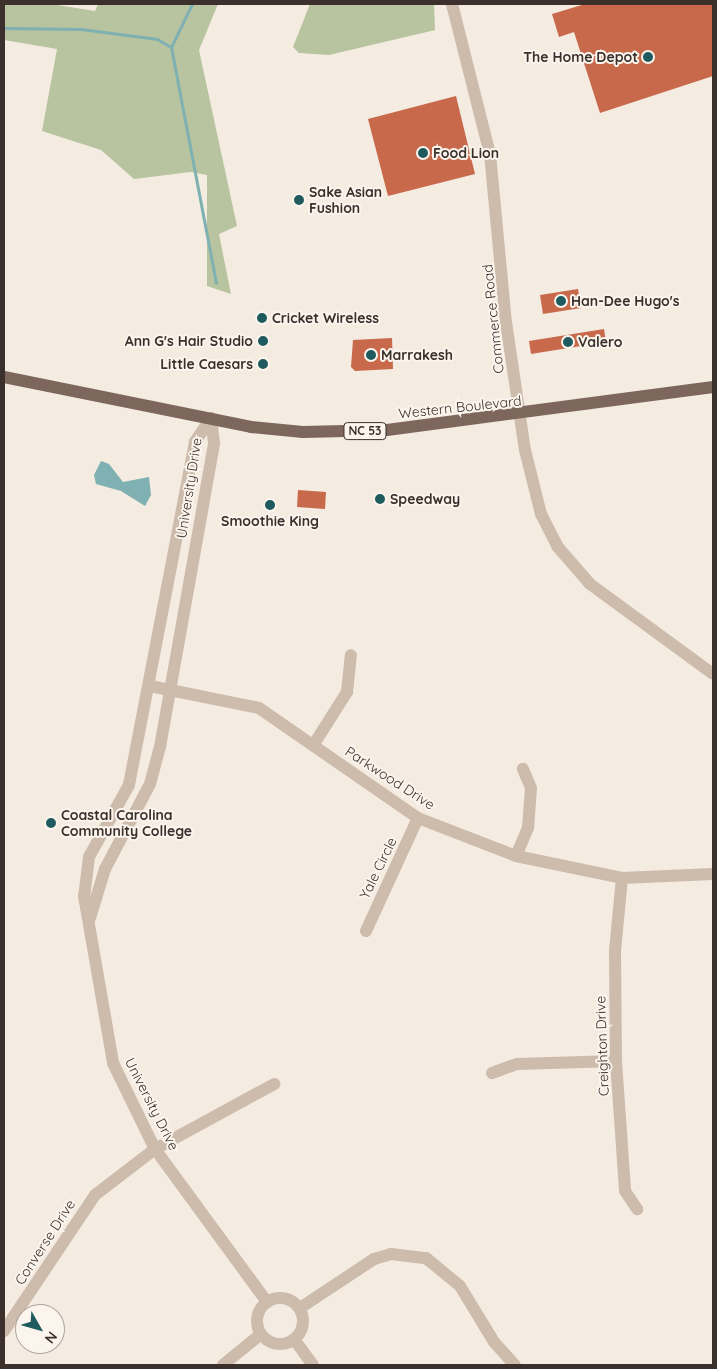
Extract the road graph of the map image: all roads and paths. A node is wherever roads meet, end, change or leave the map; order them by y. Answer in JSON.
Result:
{"nodes":[{"id":1,"x":452,"y":4,"type":"edge"},
{"id":2,"x":4,"y":377,"type":"edge"},
{"id":3,"x":713,"y":388,"type":"edge"},
{"id":4,"x":520,"y":416,"type":"junction"},
{"id":5,"x":211,"y":418,"type":"junction"},
{"id":6,"x":351,"y":655,"type":"dead end"},
{"id":7,"x":713,"y":674,"type":"edge"},
{"id":8,"x":150,"y":686,"type":"junction"},
{"id":9,"x":169,"y":689,"type":"junction"},
{"id":10,"x":314,"y":744,"type":"junction"},
{"id":11,"x":523,"y":769,"type":"dead end"},
{"id":12,"x":418,"y":818,"type":"junction"},
{"id":13,"x":516,"y":856,"type":"junction"},
{"id":14,"x":713,"y":874,"type":"edge"},
{"id":15,"x":622,"y":878,"type":"junction"},
{"id":16,"x":90,"y":919,"type":"junction"},
{"id":17,"x":366,"y":931,"type":"dead end"},
{"id":18,"x":616,"y":1061,"type":"junction"},
{"id":19,"x":492,"y":1074,"type":"dead end"},
{"id":20,"x":274,"y":1084,"type":"dead end"},
{"id":21,"x":155,"y":1149,"type":"junction"},
{"id":22,"x":637,"y":1210,"type":"dead end"},
{"id":23,"x":266,"y":1302,"type":"junction"},
{"id":24,"x":300,"y":1308,"type":"junction"},
{"id":25,"x":4,"y":1330,"type":"edge"},
{"id":26,"x":261,"y":1334,"type":"junction"},
{"id":27,"x":294,"y":1339,"type":"junction"},
{"id":28,"x":223,"y":1365,"type":"edge"},
{"id":29,"x":313,"y":1365,"type":"edge"},
{"id":30,"x":515,"y":1365,"type":"edge"}],
"edges":[{"from":1,"to":4,"type":"street","name":"Commerce Road"},
{"from":2,"to":5,"type":"main road","name":"Western Boulevard","number":"NC 53"},
{"from":3,"to":4,"type":"main road","name":"Western Boulevard","number":"NC 53"},
{"from":4,"to":5,"type":"main road","name":"Western Boulevard","number":"NC 53"},
{"from":4,"to":7,"type":"street","name":"Commerce Road"},
{"from":5,"to":8,"type":"street","name":"University Drive"},
{"from":5,"to":9,"type":"street","name":"University Drive"},
{"from":6,"to":10,"type":"street"},
{"from":8,"to":9,"type":"street","name":"Parkwood Drive"},
{"from":8,"to":16,"type":"street","name":"University Drive"},
{"from":9,"to":10,"type":"street","name":"Parkwood Drive"},
{"from":9,"to":16,"type":"street","name":"University Drive"},
{"from":10,"to":12,"type":"street","name":"Parkwood Drive"},
{"from":11,"to":13,"type":"street"},
{"from":12,"to":13,"type":"street","name":"Parkwood Drive"},
{"from":12,"to":17,"type":"street","name":"Yale Circle"},
{"from":13,"to":15,"type":"street","name":"Parkwood Drive"},
{"from":14,"to":15,"type":"street","name":"Parkwood Drive"},
{"from":15,"to":18,"type":"street","name":"Creighton Drive"},
{"from":16,"to":21,"type":"street","name":"University Drive"},
{"from":18,"to":19,"type":"street"},
{"from":18,"to":22,"type":"street","name":"Creighton Drive"},
{"from":20,"to":21,"type":"street","name":"Converse Drive"},
{"from":21,"to":23,"type":"street","name":"University Drive"},
{"from":21,"to":25,"type":"street","name":"Converse Drive"},
{"from":23,"to":24,"type":"street"},
{"from":23,"to":26,"type":"street"},
{"from":24,"to":27,"type":"street"},
{"from":24,"to":30,"type":"street"},
{"from":26,"to":27,"type":"street"},
{"from":26,"to":28,"type":"street"},
{"from":27,"to":29,"type":"street"}]}
